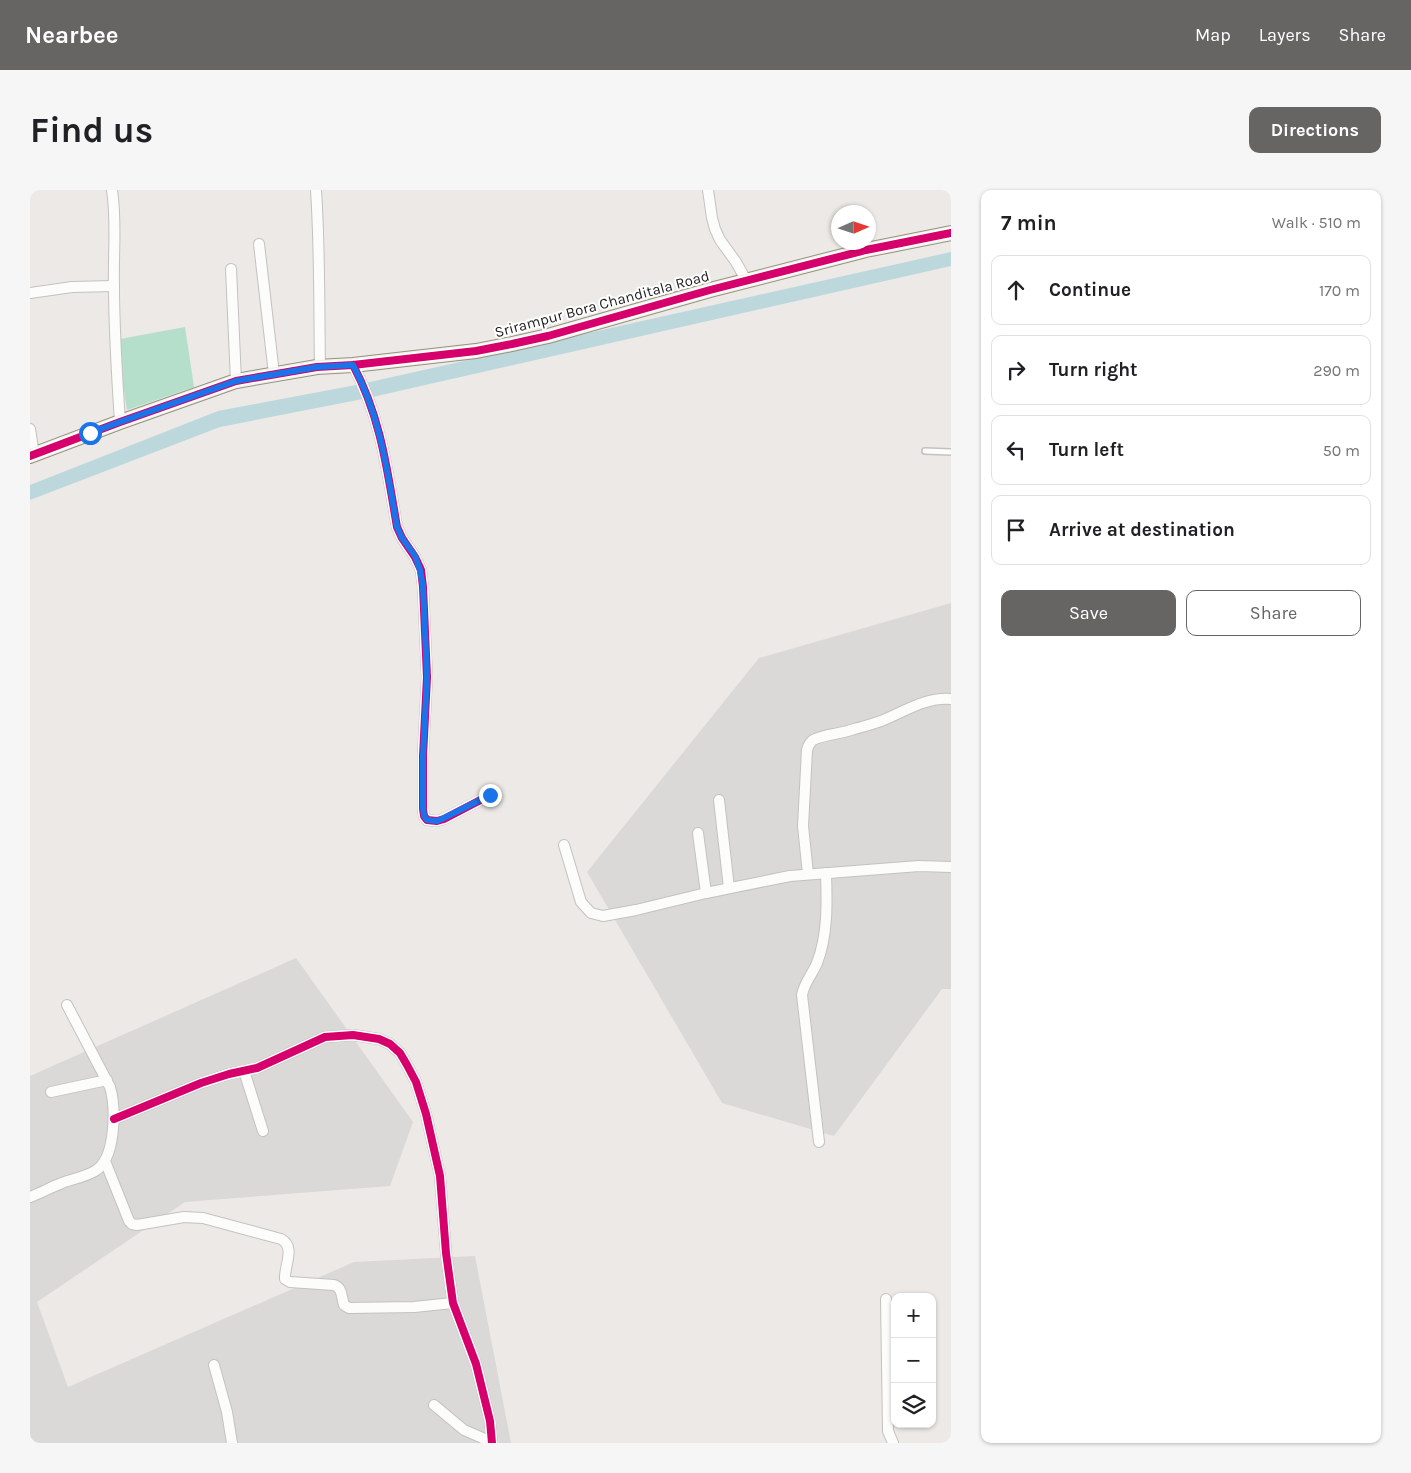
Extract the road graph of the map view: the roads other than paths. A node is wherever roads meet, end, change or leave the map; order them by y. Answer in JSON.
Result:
{"nodes":[{"id":1,"x":112,"y":190,"type":"edge"},
{"id":2,"x":316,"y":190,"type":"edge"},
{"id":3,"x":708,"y":190,"type":"edge"},
{"id":4,"x":951,"y":233,"type":"edge"},
{"id":5,"x":259,"y":244,"type":"dead end"},
{"id":6,"x":231,"y":269,"type":"dead end"},
{"id":7,"x":746,"y":280,"type":"junction"},
{"id":8,"x":114,"y":286,"type":"junction"},
{"id":9,"x":30,"y":293,"type":"edge"},
{"id":10,"x":353,"y":365,"type":"junction"},
{"id":11,"x":320,"y":367,"type":"junction"},
{"id":12,"x":274,"y":374,"type":"junction"},
{"id":13,"x":236,"y":381,"type":"junction"},
{"id":14,"x":120,"y":422,"type":"junction"},
{"id":15,"x":30,"y":428,"type":"edge"},
{"id":16,"x":925,"y":451,"type":"dead end"},
{"id":17,"x":951,"y":452,"type":"edge"},
{"id":18,"x":32,"y":455,"type":"edge"},
{"id":19,"x":951,"y":699,"type":"edge"},
{"id":20,"x":490,"y":795,"type":"dead end"},
{"id":21,"x":718,"y":800,"type":"dead end"},
{"id":22,"x":698,"y":833,"type":"dead end"},
{"id":23,"x":564,"y":845,"type":"dead end"},
{"id":24,"x":951,"y":867,"type":"edge"},
{"id":25,"x":826,"y":873,"type":"junction"},
{"id":26,"x":808,"y":874,"type":"junction"},
{"id":27,"x":729,"y":888,"type":"junction"},
{"id":28,"x":706,"y":893,"type":"junction"},
{"id":29,"x":68,"y":1005,"type":"dead end"},
{"id":30,"x":244,"y":1071,"type":"junction"},
{"id":31,"x":107,"y":1080,"type":"junction"},
{"id":32,"x":51,"y":1092,"type":"dead end"},
{"id":33,"x":114,"y":1119,"type":"junction"},
{"id":34,"x":263,"y":1131,"type":"dead end"},
{"id":35,"x":818,"y":1142,"type":"dead end"},
{"id":36,"x":105,"y":1161,"type":"junction"},
{"id":37,"x":30,"y":1197,"type":"edge"},
{"id":38,"x":886,"y":1299,"type":"dead end"},
{"id":39,"x":453,"y":1303,"type":"junction"},
{"id":40,"x":214,"y":1365,"type":"dead end"},
{"id":41,"x":434,"y":1405,"type":"dead end"},
{"id":42,"x":232,"y":1443,"type":"edge"},
{"id":43,"x":492,"y":1443,"type":"edge"},
{"id":44,"x":893,"y":1443,"type":"edge"}],
"edges":[{"from":1,"to":8,"type":"street"},
{"from":2,"to":11,"type":"street"},
{"from":3,"to":7,"type":"street"},
{"from":4,"to":7,"type":"street","name":"Srirampur Bora Chanditala Road"},
{"from":5,"to":12,"type":"street"},
{"from":6,"to":13,"type":"street"},
{"from":7,"to":10,"type":"street","name":"Srirampur Bora Chanditala Road"},
{"from":8,"to":9,"type":"street"},
{"from":8,"to":14,"type":"street"},
{"from":10,"to":11,"type":"street","name":"Srirampur Bora Chanditala Road"},
{"from":10,"to":20,"type":"street"},
{"from":11,"to":12,"type":"street","name":"Srirampur Bora Chanditala Road"},
{"from":12,"to":13,"type":"street","name":"Srirampur Bora Chanditala Road"},
{"from":13,"to":14,"type":"street","name":"Srirampur Bora Chanditala Road"},
{"from":14,"to":18,"type":"street","name":"Srirampur Bora Chanditala Road"},
{"from":15,"to":18,"type":"street"},
{"from":16,"to":17,"type":"lane"},
{"from":19,"to":26,"type":"street"},
{"from":21,"to":27,"type":"street"},
{"from":22,"to":28,"type":"street"},
{"from":23,"to":28,"type":"street"},
{"from":24,"to":25,"type":"street"},
{"from":25,"to":26,"type":"street"},
{"from":25,"to":35,"type":"street"},
{"from":26,"to":27,"type":"street"},
{"from":27,"to":28,"type":"street"},
{"from":29,"to":31,"type":"street"},
{"from":30,"to":33,"type":"street"},
{"from":30,"to":34,"type":"street"},
{"from":30,"to":39,"type":"street"},
{"from":31,"to":32,"type":"street"},
{"from":31,"to":33,"type":"street"},
{"from":33,"to":36,"type":"street"},
{"from":36,"to":37,"type":"street"},
{"from":36,"to":39,"type":"street"},
{"from":38,"to":44,"type":"street"},
{"from":39,"to":43,"type":"street"},
{"from":40,"to":42,"type":"street"},
{"from":41,"to":43,"type":"street"}]}
